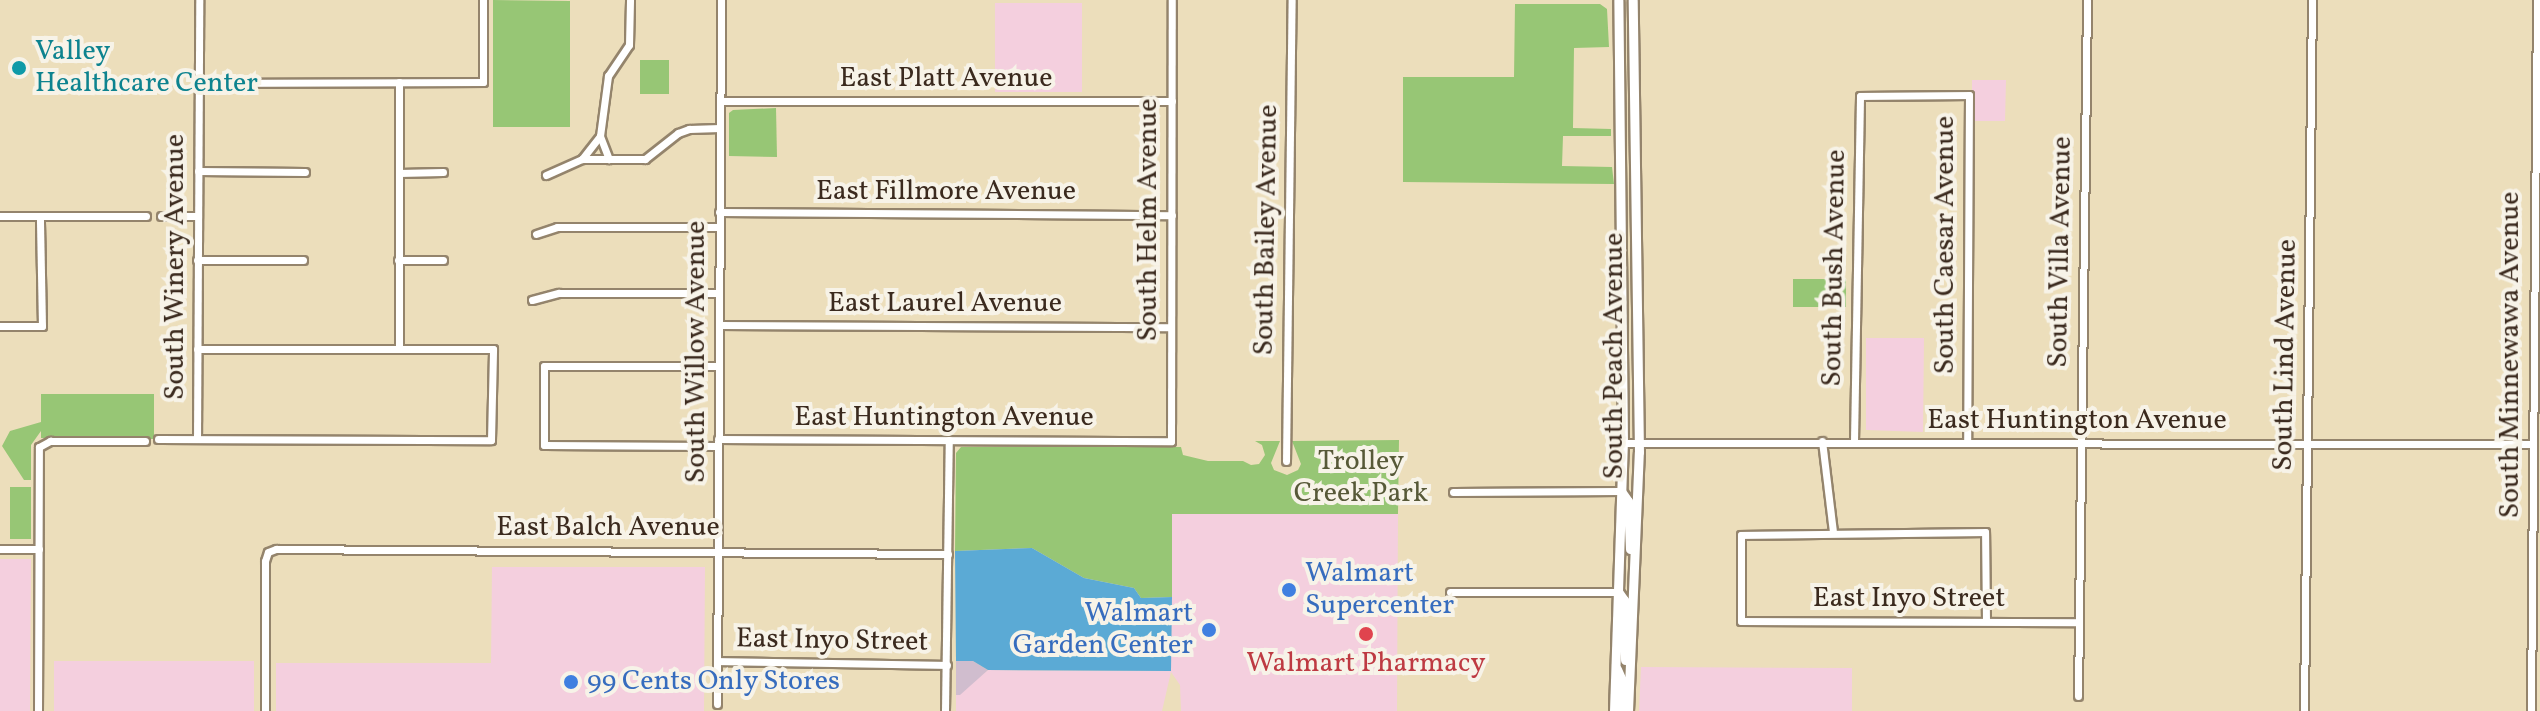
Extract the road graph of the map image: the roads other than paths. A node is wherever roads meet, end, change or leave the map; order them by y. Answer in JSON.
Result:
{"nodes":[{"id":1,"x":199,"y":0,"type":"edge"},
{"id":2,"x":483,"y":0,"type":"edge"},
{"id":3,"x":630,"y":0,"type":"edge"},
{"id":4,"x":721,"y":0,"type":"edge"},
{"id":5,"x":1172,"y":0,"type":"edge"},
{"id":6,"x":1292,"y":0,"type":"edge"},
{"id":7,"x":1618,"y":0,"type":"edge"},
{"id":8,"x":1633,"y":0,"type":"edge"},
{"id":9,"x":2087,"y":0,"type":"edge"},
{"id":10,"x":2312,"y":0,"type":"edge"},
{"id":11,"x":2537,"y":0,"type":"edge"},
{"id":12,"x":399,"y":82,"type":"junction"},
{"id":13,"x":200,"y":83,"type":"junction"},
{"id":14,"x":1969,"y":95,"type":"joint"},
{"id":15,"x":720,"y":101,"type":"junction"},
{"id":16,"x":1172,"y":101,"type":"junction"},
{"id":17,"x":720,"y":128,"type":"junction"},
{"id":18,"x":600,"y":136,"type":"junction"},
{"id":19,"x":582,"y":159,"type":"junction"},
{"id":20,"x":609,"y":159,"type":"junction"},
{"id":21,"x":198,"y":171,"type":"junction"},
{"id":22,"x":305,"y":172,"type":"dead end"},
{"id":23,"x":443,"y":172,"type":"dead end"},
{"id":24,"x":399,"y":173,"type":"junction"},
{"id":25,"x":546,"y":175,"type":"dead end"},
{"id":26,"x":719,"y":212,"type":"junction"},
{"id":27,"x":1172,"y":215,"type":"junction"},
{"id":28,"x":0,"y":216,"type":"edge"},
{"id":29,"x":146,"y":216,"type":"dead end"},
{"id":30,"x":161,"y":216,"type":"dead end"},
{"id":31,"x":198,"y":216,"type":"junction"},
{"id":32,"x":40,"y":217,"type":"junction"},
{"id":33,"x":719,"y":227,"type":"junction"},
{"id":34,"x":536,"y":234,"type":"dead end"},
{"id":35,"x":197,"y":260,"type":"junction"},
{"id":36,"x":303,"y":260,"type":"dead end"},
{"id":37,"x":398,"y":260,"type":"junction"},
{"id":38,"x":443,"y":260,"type":"dead end"},
{"id":39,"x":719,"y":293,"type":"junction"},
{"id":40,"x":532,"y":300,"type":"dead end"},
{"id":41,"x":719,"y":325,"type":"junction"},
{"id":42,"x":0,"y":326,"type":"edge"},
{"id":43,"x":1170,"y":327,"type":"junction"},
{"id":44,"x":2537,"y":344,"type":"edge"},
{"id":45,"x":197,"y":349,"type":"junction"},
{"id":46,"x":399,"y":349,"type":"junction"},
{"id":47,"x":719,"y":366,"type":"junction"},
{"id":48,"x":158,"y":439,"type":"dead end"},
{"id":49,"x":197,"y":439,"type":"junction"},
{"id":50,"x":949,"y":440,"type":"junction"},
{"id":51,"x":145,"y":441,"type":"dead end"},
{"id":52,"x":1171,"y":441,"type":"joint"},
{"id":53,"x":1822,"y":441,"type":"junction"},
{"id":54,"x":1854,"y":441,"type":"junction"},
{"id":55,"x":718,"y":442,"type":"junction"},
{"id":56,"x":1623,"y":443,"type":"junction"},
{"id":57,"x":1967,"y":443,"type":"junction"},
{"id":58,"x":2079,"y":443,"type":"junction"},
{"id":59,"x":1639,"y":444,"type":"junction"},
{"id":60,"x":2306,"y":444,"type":"junction"},
{"id":61,"x":2532,"y":444,"type":"junction"},
{"id":62,"x":1286,"y":461,"type":"dead end"},
{"id":63,"x":1621,"y":491,"type":"junction"},
{"id":64,"x":1453,"y":492,"type":"dead end"},
{"id":65,"x":1833,"y":532,"type":"junction"},
{"id":66,"x":0,"y":549,"type":"edge"},
{"id":67,"x":39,"y":549,"type":"junction"},
{"id":68,"x":718,"y":550,"type":"junction"},
{"id":69,"x":948,"y":554,"type":"junction"},
{"id":70,"x":1633,"y":568,"type":"junction"},
{"id":71,"x":1450,"y":592,"type":"dead end"},
{"id":72,"x":1618,"y":592,"type":"junction"},
{"id":73,"x":2536,"y":592,"type":"edge"},
{"id":74,"x":1986,"y":621,"type":"junction"},
{"id":75,"x":2078,"y":622,"type":"junction"},
{"id":76,"x":717,"y":661,"type":"junction"},
{"id":77,"x":947,"y":665,"type":"junction"},
{"id":78,"x":1616,"y":666,"type":"junction"},
{"id":79,"x":1629,"y":680,"type":"junction"},
{"id":80,"x":2078,"y":696,"type":"dead end"},
{"id":81,"x":718,"y":709,"type":"edge"},
{"id":82,"x":38,"y":711,"type":"edge"},
{"id":83,"x":265,"y":711,"type":"edge"},
{"id":84,"x":945,"y":711,"type":"edge"},
{"id":85,"x":1614,"y":711,"type":"edge"},
{"id":86,"x":1621,"y":711,"type":"edge"},
{"id":87,"x":1628,"y":711,"type":"edge"},
{"id":88,"x":2304,"y":711,"type":"edge"},
{"id":89,"x":2531,"y":711,"type":"edge"}],
"edges":[{"from":1,"to":13,"type":"street","name":"South Winery Avenue"},
{"from":2,"to":12,"type":"street"},
{"from":3,"to":18,"type":"street"},
{"from":4,"to":15,"type":"street","name":"South Willow Avenue"},
{"from":5,"to":16,"type":"street","name":"South Helm Avenue"},
{"from":6,"to":62,"type":"street","name":"South Bailey Avenue"},
{"from":7,"to":56,"type":"main road","name":"South Peach Avenue"},
{"from":8,"to":59,"type":"main road","name":"South Peach Avenue"},
{"from":9,"to":58,"type":"street","name":"South Villa Avenue"},
{"from":10,"to":60,"type":"street","name":"South Lind Avenue"},
{"from":11,"to":44,"type":"street","name":"South Minnewawa Avenue"},
{"from":12,"to":13,"type":"street"},
{"from":12,"to":24,"type":"street"},
{"from":13,"to":21,"type":"street","name":"South Winery Avenue"},
{"from":14,"to":54,"type":"street","name":"South Bush Avenue"},
{"from":14,"to":57,"type":"street","name":"South Caesar Avenue"},
{"from":15,"to":16,"type":"street","name":"East Platt Avenue"},
{"from":15,"to":17,"type":"street","name":"South Willow Avenue"},
{"from":16,"to":27,"type":"street","name":"South Helm Avenue"},
{"from":17,"to":20,"type":"street"},
{"from":17,"to":26,"type":"street","name":"South Willow Avenue"},
{"from":18,"to":19,"type":"street"},
{"from":18,"to":20,"type":"street"},
{"from":19,"to":20,"type":"street"},
{"from":19,"to":25,"type":"street"},
{"from":21,"to":22,"type":"street"},
{"from":21,"to":31,"type":"street","name":"South Winery Avenue"},
{"from":23,"to":24,"type":"street"},
{"from":24,"to":37,"type":"street"},
{"from":26,"to":27,"type":"street","name":"East Fillmore Avenue"},
{"from":26,"to":33,"type":"street","name":"South Willow Avenue"},
{"from":27,"to":43,"type":"street","name":"South Helm Avenue"},
{"from":28,"to":32,"type":"street"},
{"from":29,"to":32,"type":"street"},
{"from":30,"to":31,"type":"street"},
{"from":31,"to":35,"type":"street","name":"South Winery Avenue"},
{"from":32,"to":42,"type":"street"},
{"from":33,"to":34,"type":"street"},
{"from":33,"to":39,"type":"street","name":"South Willow Avenue"},
{"from":35,"to":36,"type":"street"},
{"from":35,"to":45,"type":"street","name":"South Winery Avenue"},
{"from":37,"to":38,"type":"street"},
{"from":37,"to":46,"type":"street"},
{"from":39,"to":40,"type":"street"},
{"from":39,"to":41,"type":"street","name":"South Willow Avenue"},
{"from":41,"to":43,"type":"street","name":"East Laurel Avenue"},
{"from":41,"to":47,"type":"street","name":"South Willow Avenue"},
{"from":43,"to":52,"type":"street","name":"South Helm Avenue"},
{"from":44,"to":61,"type":"street","name":"South Minnewawa Avenue"},
{"from":45,"to":46,"type":"street"},
{"from":45,"to":49,"type":"street","name":"South Winery Avenue"},
{"from":46,"to":49,"type":"street"},
{"from":47,"to":55,"type":"street","name":"South Willow Avenue"},
{"from":47,"to":55,"type":"street","name":"East Huntington Avenue"},
{"from":48,"to":49,"type":"street"},
{"from":50,"to":52,"type":"street","name":"East Huntington Avenue"},
{"from":50,"to":55,"type":"street","name":"East Huntington Avenue"},
{"from":50,"to":69,"type":"street"},
{"from":51,"to":67,"type":"street"},
{"from":53,"to":54,"type":"street","name":"East Huntington Avenue"},
{"from":53,"to":59,"type":"street","name":"East Huntington Avenue"},
{"from":53,"to":65,"type":"street"},
{"from":54,"to":57,"type":"street","name":"East Huntington Avenue"},
{"from":55,"to":68,"type":"street","name":"South Willow Avenue"},
{"from":56,"to":59,"type":"street","name":"East Huntington Avenue"},
{"from":56,"to":63,"type":"main road","name":"South Peach Avenue"},
{"from":57,"to":58,"type":"street","name":"East Huntington Avenue"},
{"from":58,"to":60,"type":"street","name":"East Huntington Avenue"},
{"from":58,"to":75,"type":"street","name":"South Villa Avenue"},
{"from":59,"to":70,"type":"main road","name":"South Peach Avenue"},
{"from":60,"to":61,"type":"street","name":"East Huntington Avenue"},
{"from":60,"to":88,"type":"street","name":"South Lind Avenue"},
{"from":61,"to":73,"type":"street","name":"South Minnewawa Avenue"},
{"from":63,"to":64,"type":"street"},
{"from":63,"to":70,"type":"main road"},
{"from":63,"to":72,"type":"main road","name":"South Peach Avenue"},
{"from":65,"to":74,"type":"street"},
{"from":65,"to":74,"type":"street","name":"East Inyo Street"},
{"from":66,"to":67,"type":"street"},
{"from":67,"to":82,"type":"street"},
{"from":68,"to":69,"type":"street","name":"East Balch Avenue"},
{"from":68,"to":76,"type":"street","name":"South Willow Avenue"},
{"from":68,"to":83,"type":"street","name":"East Balch Avenue"},
{"from":69,"to":77,"type":"street"},
{"from":70,"to":79,"type":"main road","name":"South Peach Avenue"},
{"from":71,"to":72,"type":"street"},
{"from":72,"to":78,"type":"main road","name":"South Peach Avenue"},
{"from":72,"to":79,"type":"main road"},
{"from":73,"to":89,"type":"street","name":"South Minnewawa Avenue"},
{"from":74,"to":75,"type":"street","name":"East Inyo Street"},
{"from":75,"to":80,"type":"street","name":"South Villa Avenue"},
{"from":76,"to":77,"type":"street","name":"East Inyo Street"},
{"from":76,"to":81,"type":"street","name":"South Willow Avenue"},
{"from":77,"to":84,"type":"street"},
{"from":78,"to":85,"type":"main road","name":"South Peach Avenue"},
{"from":78,"to":86,"type":"main road"},
{"from":79,"to":87,"type":"main road","name":"South Peach Avenue"}]}
